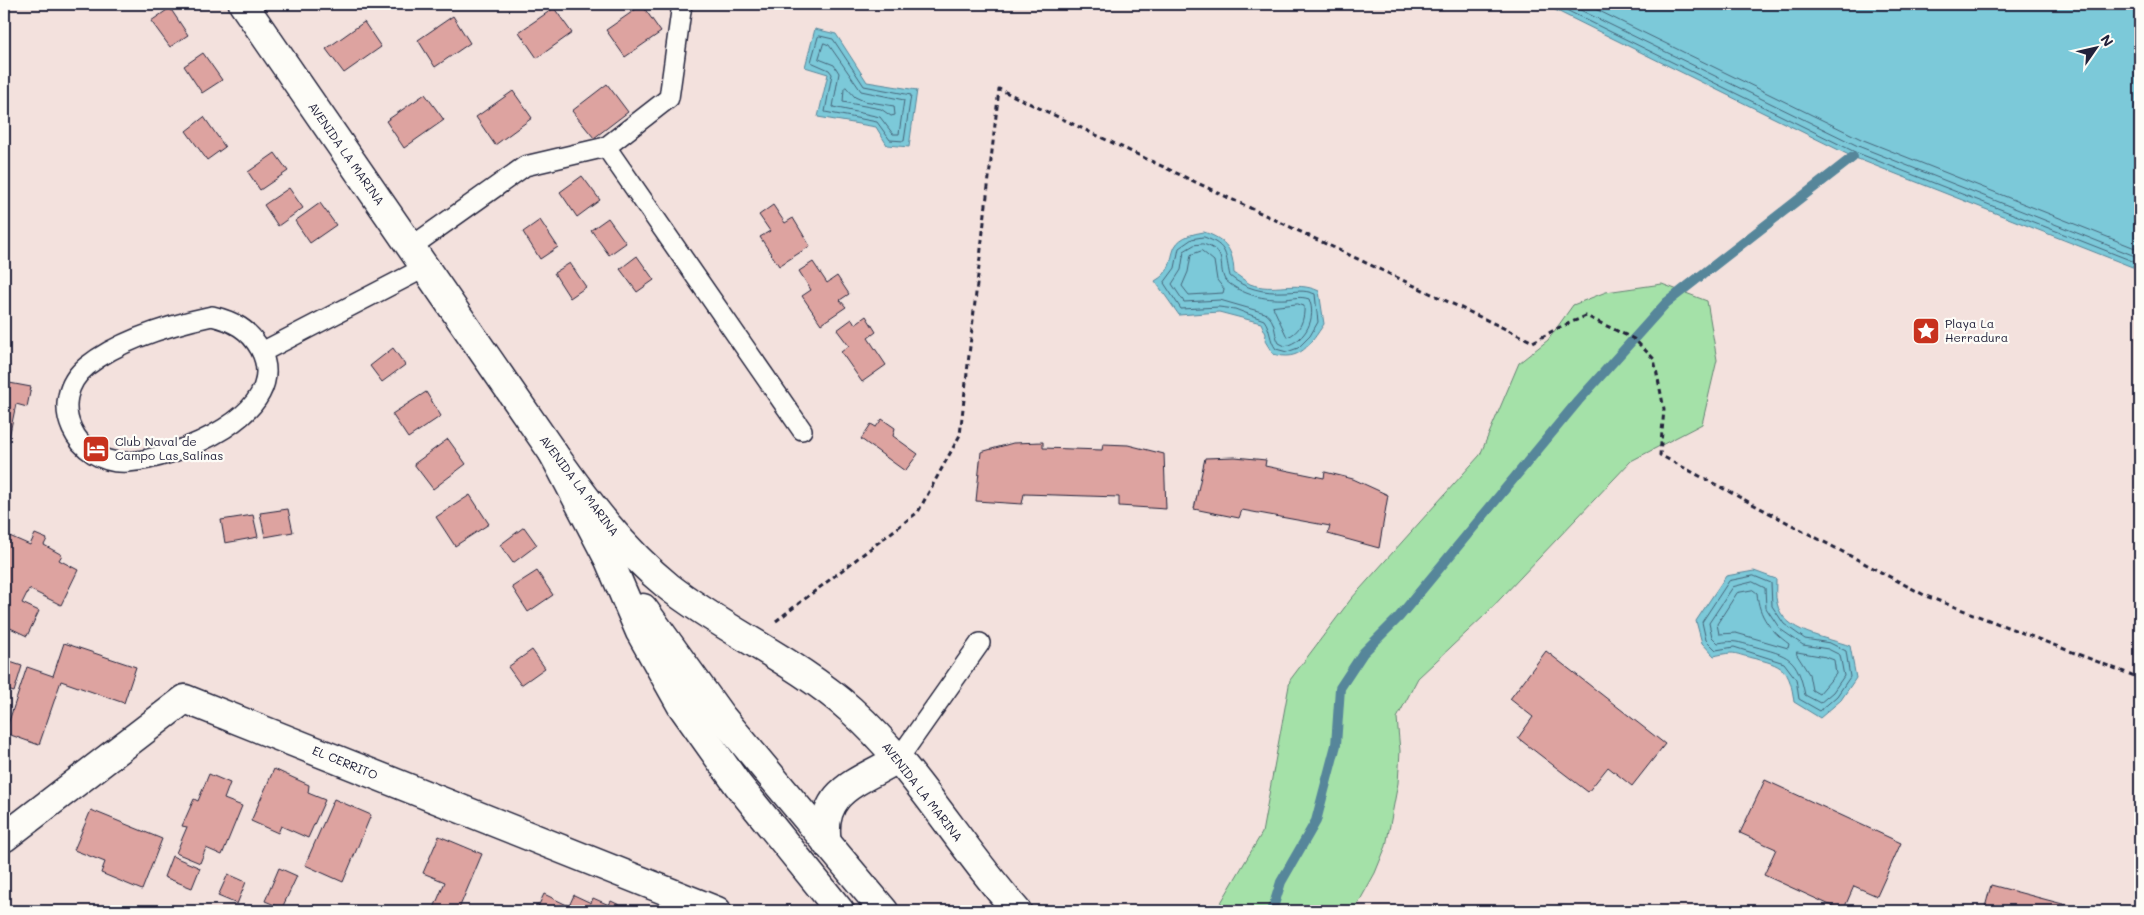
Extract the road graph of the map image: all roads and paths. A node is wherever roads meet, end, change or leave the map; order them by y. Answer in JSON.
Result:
{"nodes":[{"id":1,"x":243,"y":4,"type":"edge"},
{"id":2,"x":682,"y":4,"type":"edge"},
{"id":3,"x":606,"y":147,"type":"junction"},
{"id":4,"x":418,"y":257,"type":"junction"},
{"id":5,"x":262,"y":352,"type":"junction"},
{"id":6,"x":802,"y":430,"type":"dead end"},
{"id":7,"x":552,"y":453,"type":"junction"},
{"id":8,"x":609,"y":560,"type":"junction"},
{"id":9,"x":751,"y":641,"type":"junction"},
{"id":10,"x":980,"y":643,"type":"dead end"},
{"id":11,"x":2140,"y":678,"type":"edge"},
{"id":12,"x":899,"y":758,"type":"junction"},
{"id":13,"x":4,"y":838,"type":"edge"},
{"id":14,"x":826,"y":844,"type":"junction"},
{"id":15,"x":717,"y":911,"type":"edge"},
{"id":16,"x":840,"y":911,"type":"edge"},
{"id":17,"x":884,"y":911,"type":"edge"},
{"id":18,"x":1017,"y":911,"type":"edge"}],
"edges":[{"from":1,"to":4,"type":"main road","name":"AVENIDA LA MARINA"},
{"from":2,"to":3,"type":"lane"},
{"from":3,"to":4,"type":"lane"},
{"from":3,"to":6,"type":"lane"},
{"from":4,"to":5,"type":"lane"},
{"from":4,"to":7,"type":"main road","name":"AVENIDA LA MARINA"},
{"from":5,"to":5,"type":"lane"},
{"from":7,"to":8,"type":"main road"},
{"from":7,"to":9,"type":"main road","name":"AVENIDA LA MARINA"},
{"from":8,"to":14,"type":"main road"},
{"from":8,"to":16,"type":"main road"},
{"from":9,"to":11,"type":"path"},
{"from":9,"to":12,"type":"main road","name":"AVENIDA LA MARINA"},
{"from":10,"to":12,"type":"lane"},
{"from":12,"to":14,"type":"main road"},
{"from":12,"to":18,"type":"main road","name":"AVENIDA LA MARINA"},
{"from":13,"to":15,"type":"main road","name":"EL CERRITO"},
{"from":14,"to":17,"type":"main road"}]}
